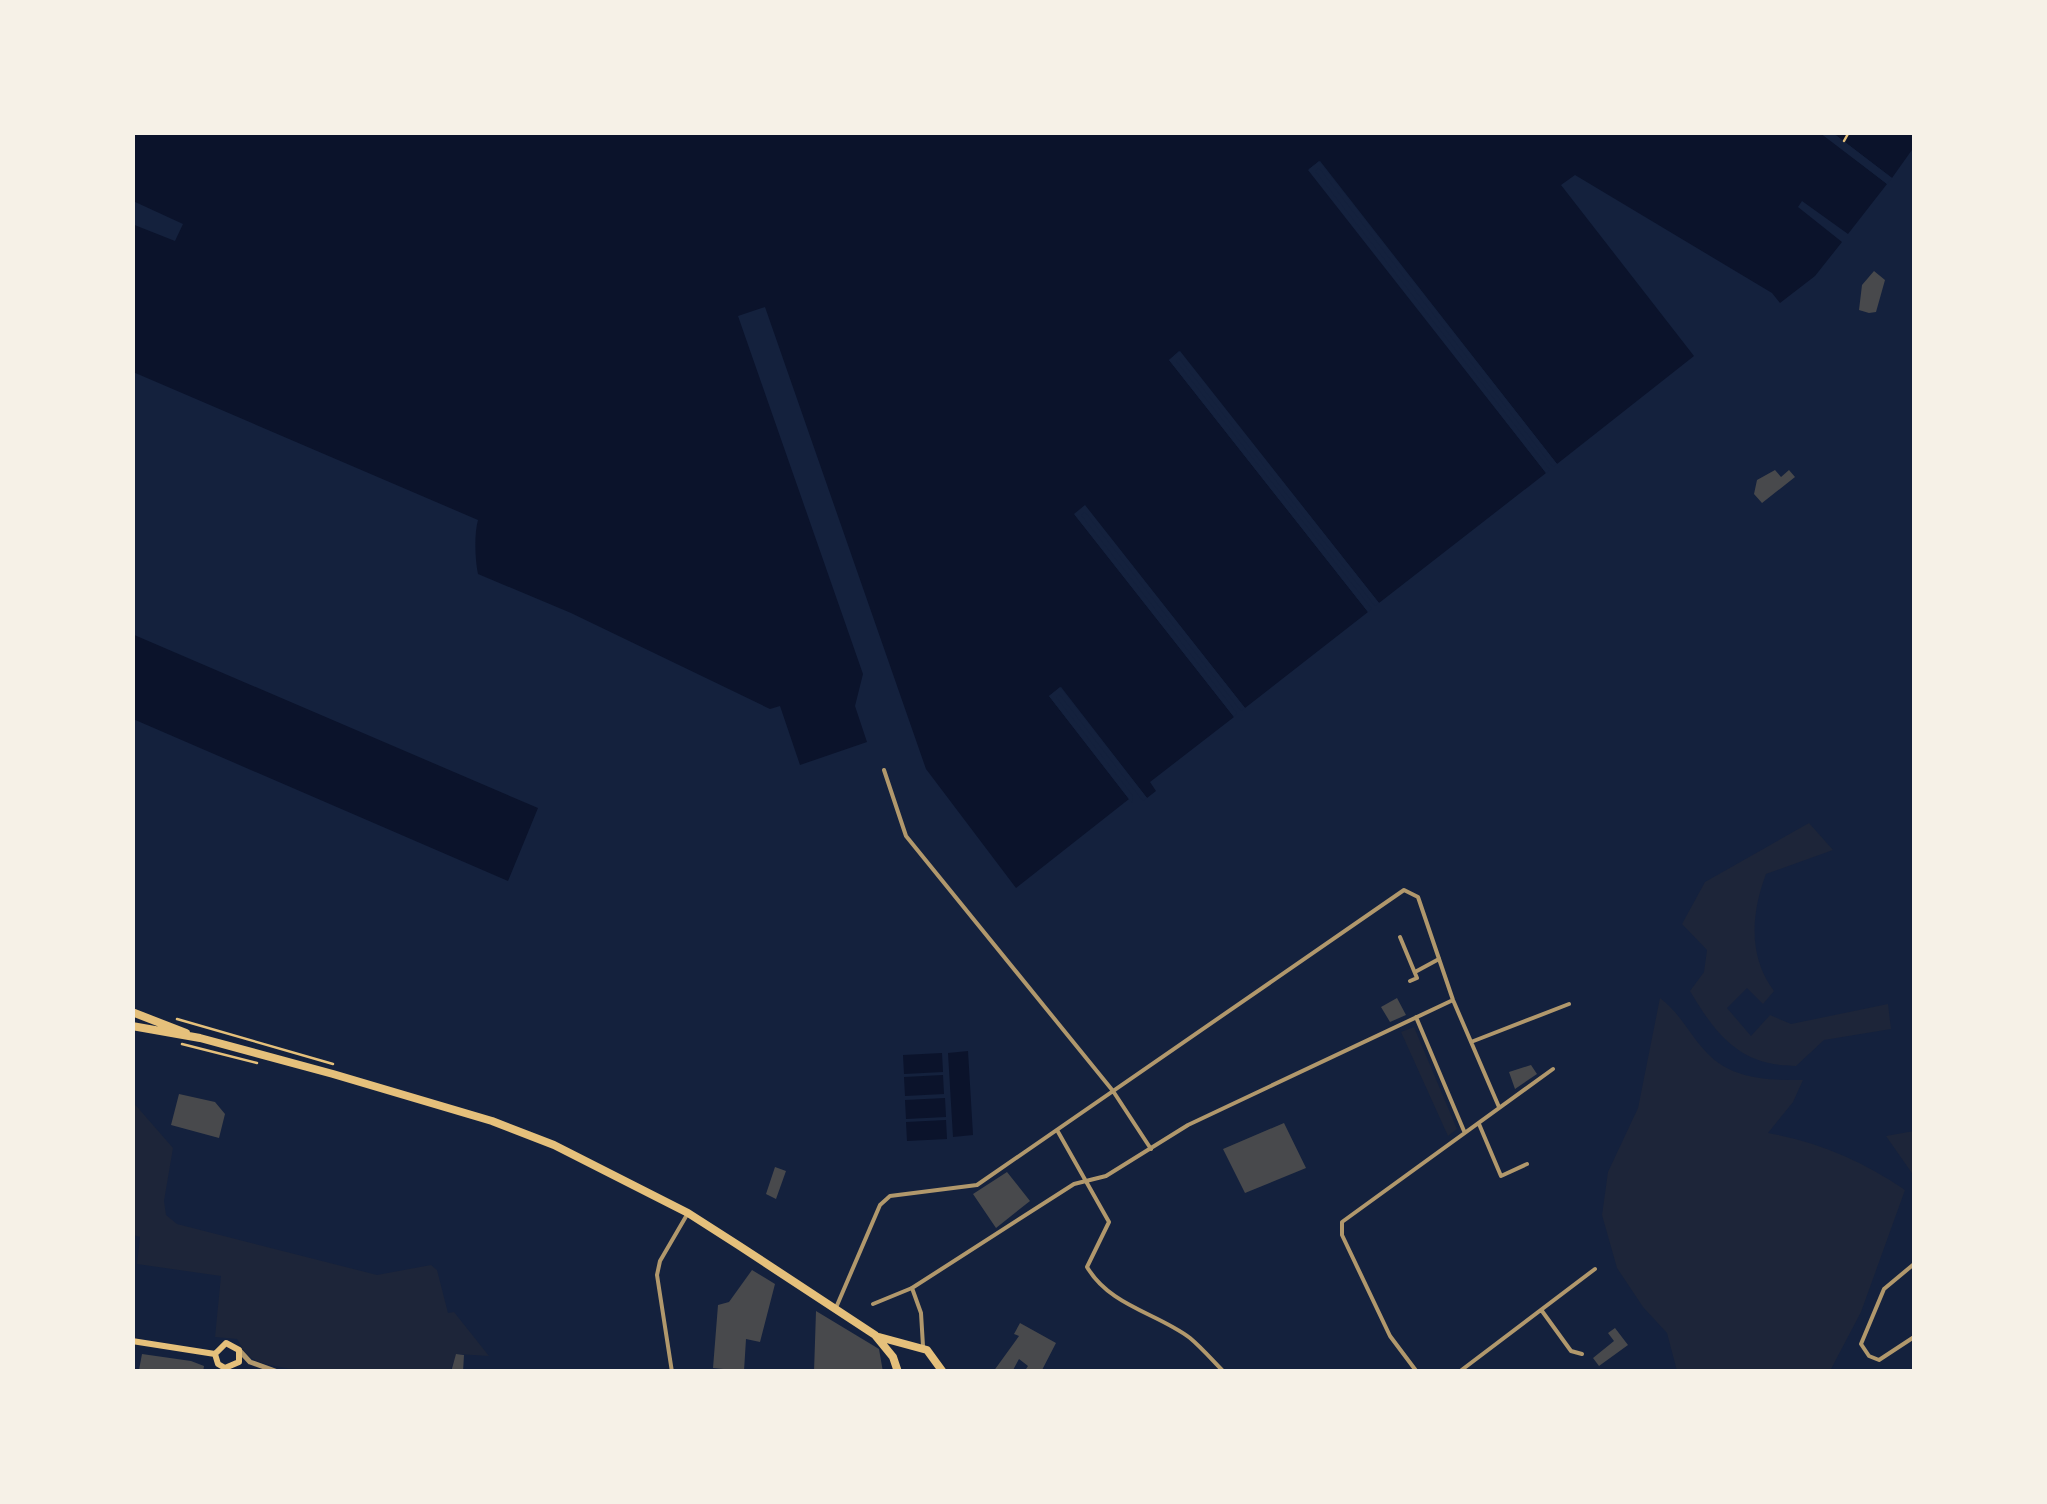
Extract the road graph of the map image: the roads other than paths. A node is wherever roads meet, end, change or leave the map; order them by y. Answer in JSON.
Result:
{"nodes":[{"id":1,"x":884,"y":770,"type":"dead end"},
{"id":2,"x":1400,"y":937,"type":"dead end"},
{"id":3,"x":1439,"y":959,"type":"junction"},
{"id":4,"x":1415,"y":972,"type":"junction"},
{"id":5,"x":1410,"y":981,"type":"dead end"},
{"id":6,"x":1453,"y":1000,"type":"junction"},
{"id":7,"x":1570,"y":1004,"type":"dead end"},
{"id":8,"x":132,"y":1012,"type":"edge"},
{"id":9,"x":1416,"y":1017,"type":"junction"},
{"id":10,"x":132,"y":1026,"type":"edge"},
{"id":11,"x":200,"y":1038,"type":"junction"},
{"id":12,"x":1471,"y":1042,"type":"junction"},
{"id":13,"x":1554,"y":1069,"type":"dead end"},
{"id":14,"x":1113,"y":1091,"type":"junction"},
{"id":15,"x":1499,"y":1107,"type":"junction"},
{"id":16,"x":1478,"y":1122,"type":"junction"},
{"id":17,"x":1056,"y":1129,"type":"junction"},
{"id":18,"x":1464,"y":1131,"type":"junction"},
{"id":19,"x":1151,"y":1149,"type":"junction"},
{"id":20,"x":1527,"y":1164,"type":"dead end"},
{"id":21,"x":1086,"y":1181,"type":"junction"},
{"id":22,"x":688,"y":1212,"type":"junction"},
{"id":23,"x":1914,"y":1264,"type":"edge"},
{"id":24,"x":1595,"y":1269,"type":"dead end"},
{"id":25,"x":912,"y":1288,"type":"junction"},
{"id":26,"x":873,"y":1304,"type":"dead end"},
{"id":27,"x":836,"y":1310,"type":"junction"},
{"id":28,"x":1541,"y":1310,"type":"junction"},
{"id":29,"x":875,"y":1336,"type":"junction"},
{"id":30,"x":1914,"y":1338,"type":"edge"},
{"id":31,"x":132,"y":1341,"type":"edge"},
{"id":32,"x":921,"y":1348,"type":"junction"},
{"id":33,"x":240,"y":1350,"type":"junction"},
{"id":34,"x":214,"y":1354,"type":"junction"},
{"id":35,"x":1582,"y":1354,"type":"dead end"},
{"id":36,"x":939,"y":1368,"type":"edge"},
{"id":37,"x":225,"y":1370,"type":"edge"},
{"id":38,"x":898,"y":1370,"type":"edge"},
{"id":39,"x":278,"y":1372,"type":"edge"},
{"id":40,"x":672,"y":1372,"type":"edge"},
{"id":41,"x":1224,"y":1372,"type":"edge"},
{"id":42,"x":1417,"y":1372,"type":"edge"},
{"id":43,"x":1459,"y":1372,"type":"edge"}],
"edges":[{"from":1,"to":14,"type":"street"},
{"from":2,"to":4,"type":"street"},
{"from":3,"to":4,"type":"street"},
{"from":3,"to":6,"type":"street"},
{"from":3,"to":14,"type":"street"},
{"from":4,"to":5,"type":"street"},
{"from":6,"to":9,"type":"street"},
{"from":6,"to":12,"type":"street"},
{"from":7,"to":12,"type":"street"},
{"from":8,"to":11,"type":"main road"},
{"from":9,"to":18,"type":"street"},
{"from":9,"to":19,"type":"street"},
{"from":10,"to":11,"type":"main road"},
{"from":11,"to":22,"type":"main road"},
{"from":12,"to":15,"type":"street"},
{"from":13,"to":15,"type":"street"},
{"from":14,"to":17,"type":"street"},
{"from":14,"to":19,"type":"street"},
{"from":15,"to":16,"type":"street"},
{"from":16,"to":18,"type":"street"},
{"from":16,"to":20,"type":"street"},
{"from":17,"to":21,"type":"street"},
{"from":17,"to":27,"type":"street"},
{"from":18,"to":42,"type":"street"},
{"from":19,"to":21,"type":"street"},
{"from":21,"to":25,"type":"street"},
{"from":21,"to":41,"type":"street"},
{"from":22,"to":27,"type":"main road"},
{"from":22,"to":40,"type":"street"},
{"from":23,"to":30,"type":"street"},
{"from":24,"to":28,"type":"street"},
{"from":25,"to":26,"type":"street"},
{"from":25,"to":32,"type":"street"},
{"from":27,"to":29,"type":"main road"},
{"from":28,"to":35,"type":"street"},
{"from":28,"to":43,"type":"street"},
{"from":29,"to":32,"type":"main road"},
{"from":29,"to":38,"type":"main road"},
{"from":31,"to":34,"type":"main road"},
{"from":32,"to":36,"type":"main road"},
{"from":32,"to":38,"type":"main road"},
{"from":33,"to":34,"type":"main road"},
{"from":33,"to":37,"type":"main road"},
{"from":33,"to":39,"type":"street"},
{"from":34,"to":37,"type":"main road"}]}
